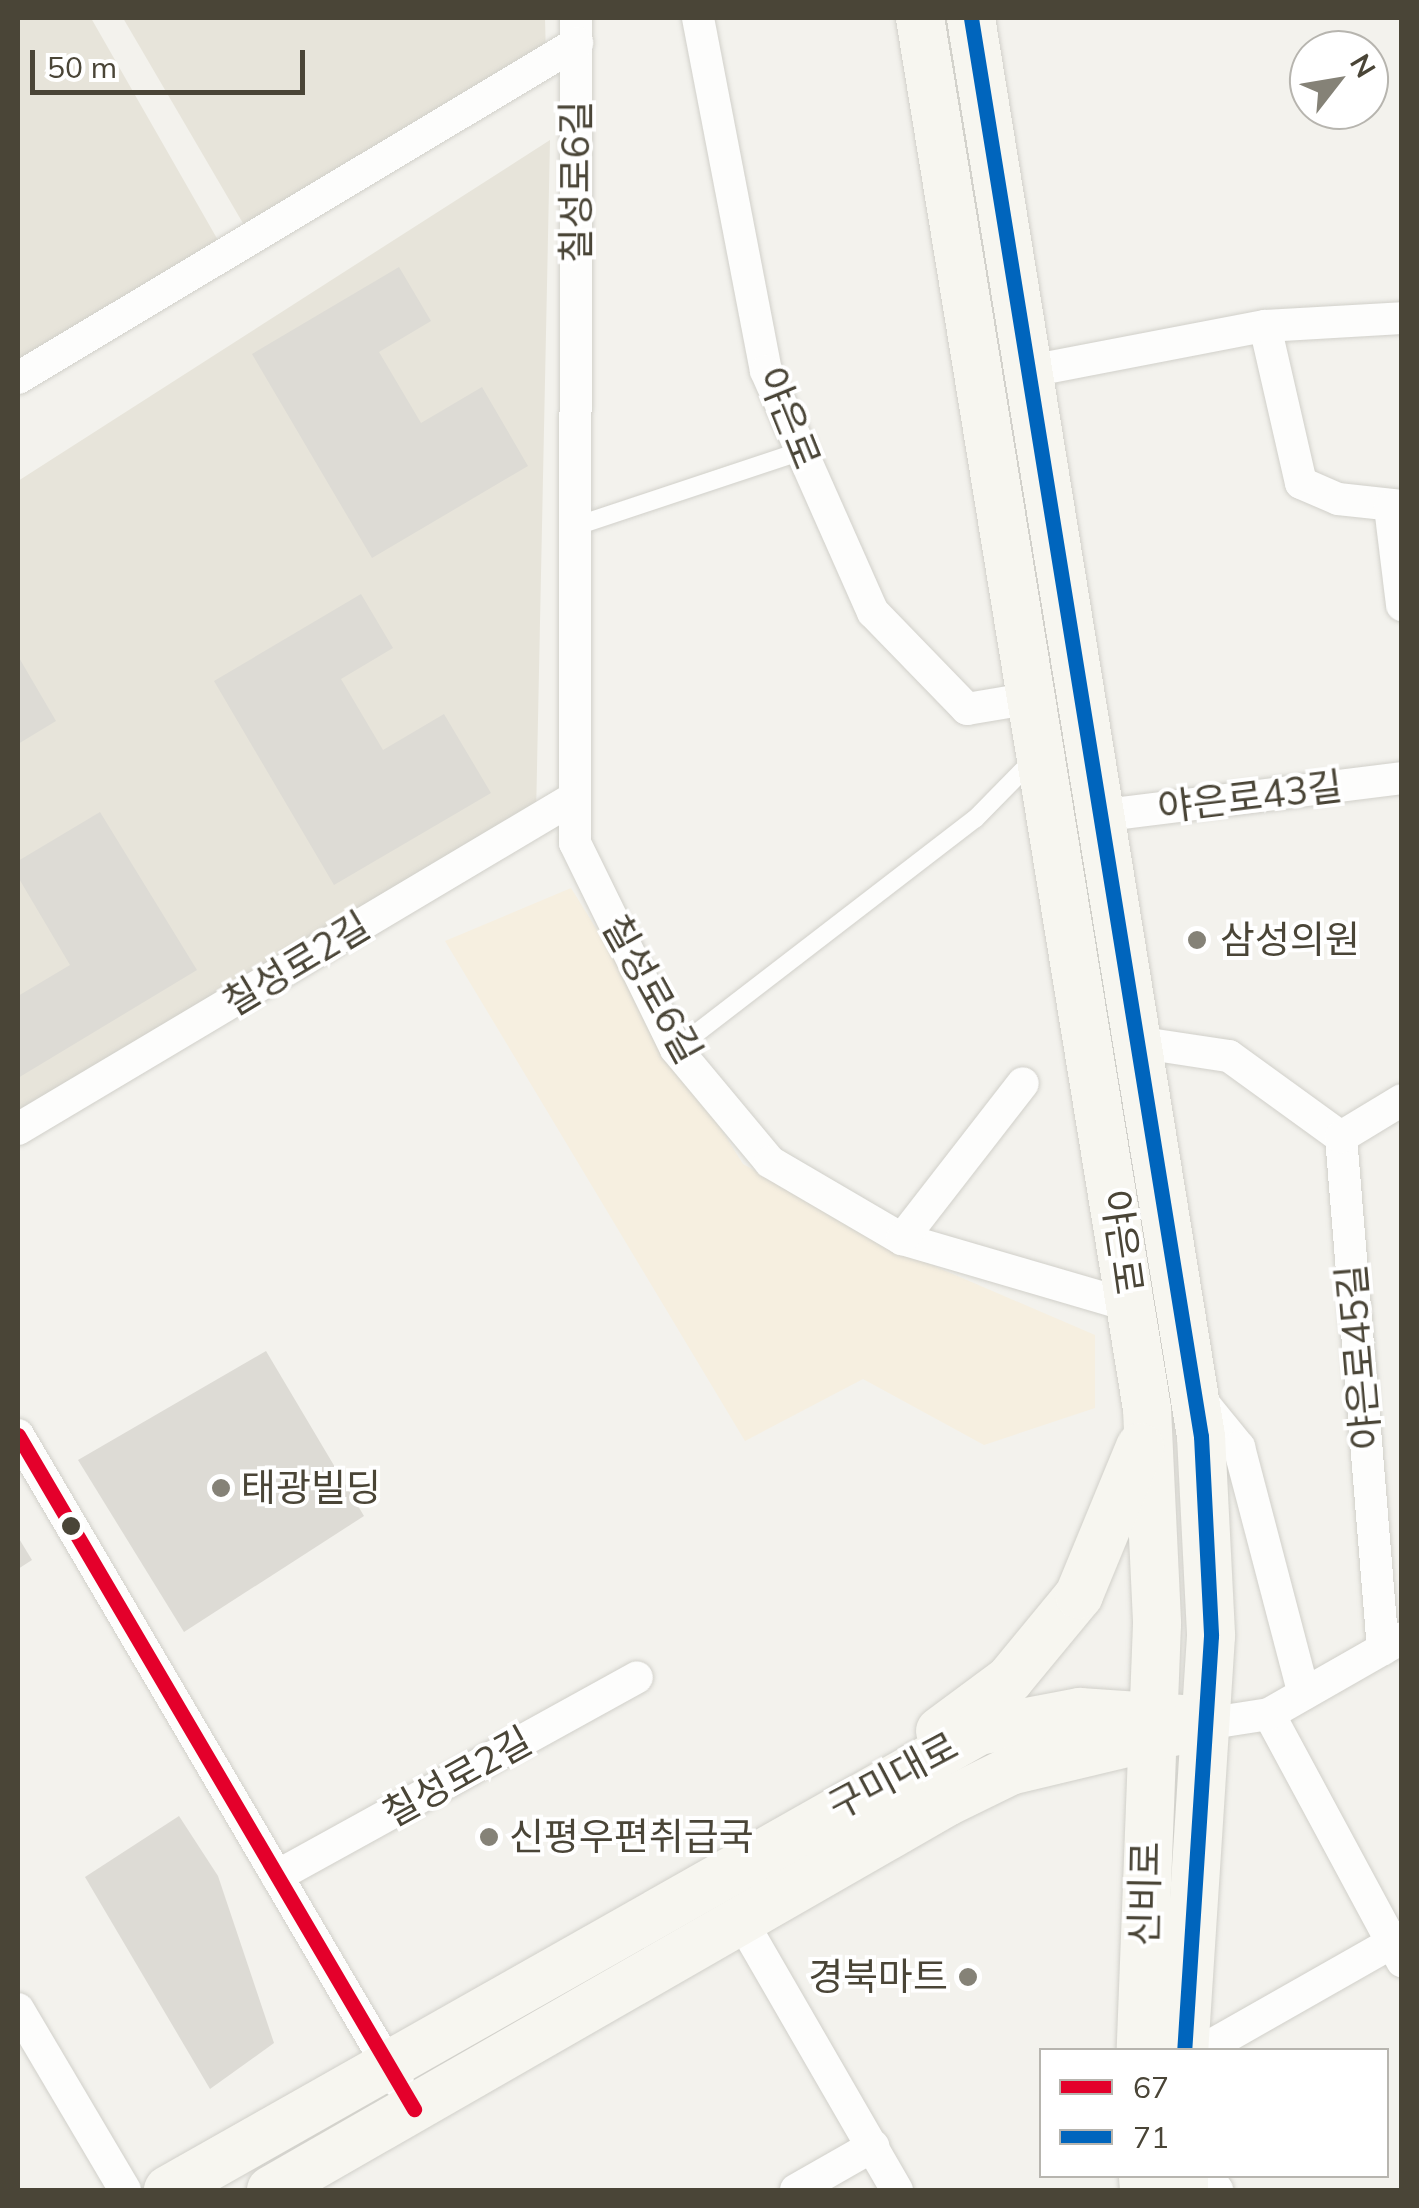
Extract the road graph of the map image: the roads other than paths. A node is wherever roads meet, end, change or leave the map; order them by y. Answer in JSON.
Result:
{"nodes":[{"id":1,"x":698,"y":18,"type":"edge"},
{"id":2,"x":920,"y":18,"type":"edge"},
{"id":3,"x":971,"y":18,"type":"edge"},
{"id":4,"x":577,"y":30,"type":"edge"},
{"id":5,"x":1402,"y":318,"type":"edge"},
{"id":6,"x":1265,"y":326,"type":"junction"},
{"id":7,"x":1025,"y":372,"type":"junction"},
{"id":8,"x":18,"y":378,"type":"edge"},
{"id":9,"x":802,"y":451,"type":"junction"},
{"id":10,"x":1396,"y":506,"type":"edge"},
{"id":11,"x":573,"y":527,"type":"junction"},
{"id":12,"x":1402,"y":605,"type":"edge"},
{"id":13,"x":1032,"y":698,"type":"junction"},
{"id":14,"x":1042,"y":752,"type":"junction"},
{"id":15,"x":1402,"y":778,"type":"edge"},
{"id":16,"x":574,"y":798,"type":"junction"},
{"id":17,"x":1098,"y":816,"type":"junction"},
{"id":18,"x":1136,"y":1042,"type":"junction"},
{"id":19,"x":676,"y":1049,"type":"junction"},
{"id":20,"x":1023,"y":1083,"type":"dead end"},
{"id":21,"x":1402,"y":1100,"type":"edge"},
{"id":22,"x":18,"y":1130,"type":"edge"},
{"id":23,"x":1341,"y":1137,"type":"junction"},
{"id":24,"x":902,"y":1239,"type":"junction"},
{"id":25,"x":1131,"y":1306,"type":"junction"},
{"id":26,"x":1195,"y":1393,"type":"junction"},
{"id":27,"x":1147,"y":1409,"type":"junction"},
{"id":28,"x":18,"y":1435,"type":"edge"},
{"id":29,"x":1392,"y":1644,"type":"edge"},
{"id":30,"x":637,"y":1678,"type":"dead end"},
{"id":31,"x":1304,"y":1694,"type":"junction"},
{"id":32,"x":1269,"y":1714,"type":"junction"},
{"id":33,"x":1150,"y":1724,"type":"junction"},
{"id":34,"x":1204,"y":1724,"type":"junction"},
{"id":35,"x":859,"y":1792,"type":"junction"},
{"id":36,"x":277,"y":1876,"type":"junction"},
{"id":37,"x":741,"y":1920,"type":"junction"},
{"id":38,"x":1398,"y":1947,"type":"edge"},
{"id":39,"x":18,"y":2009,"type":"edge"},
{"id":40,"x":1141,"y":2048,"type":"edge"},
{"id":41,"x":1184,"y":2048,"type":"edge"},
{"id":42,"x":1206,"y":2048,"type":"edge"},
{"id":43,"x":388,"y":2064,"type":"junction"},
{"id":44,"x":414,"y":2109,"type":"junction"},
{"id":45,"x":873,"y":2146,"type":"junction"},
{"id":46,"x":125,"y":2190,"type":"edge"},
{"id":47,"x":168,"y":2190,"type":"edge"},
{"id":48,"x":272,"y":2190,"type":"edge"},
{"id":49,"x":796,"y":2190,"type":"edge"},
{"id":50,"x":897,"y":2190,"type":"edge"}],
"edges":[{"from":1,"to":9,"type":"street","name":"야은로"},
{"from":2,"to":13,"type":"street","name":"야은로"},
{"from":3,"to":7,"type":"street","name":"야은로"},
{"from":4,"to":8,"type":"street"},
{"from":4,"to":11,"type":"street","name":"칠성로6길"},
{"from":5,"to":6,"type":"street"},
{"from":6,"to":7,"type":"street"},
{"from":6,"to":10,"type":"street"},
{"from":7,"to":17,"type":"street","name":"야은로"},
{"from":9,"to":11,"type":"lane"},
{"from":9,"to":13,"type":"street","name":"야은로"},
{"from":10,"to":12,"type":"street"},
{"from":11,"to":16,"type":"street","name":"칠성로6길"},
{"from":13,"to":14,"type":"street","name":"야은로"},
{"from":14,"to":19,"type":"lane"},
{"from":14,"to":25,"type":"street","name":"야은로"},
{"from":15,"to":17,"type":"street","name":"야은로43길"},
{"from":16,"to":19,"type":"street","name":"칠성로6길"},
{"from":16,"to":22,"type":"street","name":"칠성로2길"},
{"from":17,"to":18,"type":"street","name":"야은로"},
{"from":18,"to":23,"type":"street"},
{"from":18,"to":26,"type":"street","name":"야은로"},
{"from":19,"to":24,"type":"street","name":"칠성로6길"},
{"from":20,"to":24,"type":"street"},
{"from":21,"to":23,"type":"street"},
{"from":23,"to":29,"type":"street","name":"야은로45길"},
{"from":24,"to":25,"type":"street","name":"칠성로6길"},
{"from":25,"to":27,"type":"street","name":"야은로"},
{"from":26,"to":31,"type":"street"},
{"from":26,"to":34,"type":"street","name":"야은로"},
{"from":27,"to":33,"type":"street","name":"야은로"},
{"from":27,"to":35,"type":"street"},
{"from":28,"to":36,"type":"street"},
{"from":29,"to":31,"type":"street","name":"야은로45길"},
{"from":30,"to":36,"type":"street","name":"칠성로2길"},
{"from":31,"to":32,"type":"street","name":"야은로45길"},
{"from":32,"to":34,"type":"street","name":"야은로45길"},
{"from":32,"to":38,"type":"street"},
{"from":33,"to":34,"type":"street","name":"구미대로"},
{"from":33,"to":35,"type":"street","name":"구미대로"},
{"from":33,"to":37,"type":"street","name":"구미대로"},
{"from":33,"to":40,"type":"street","name":"신비로"},
{"from":34,"to":41,"type":"street","name":"야은로"},
{"from":35,"to":43,"type":"street","name":"구미대로"},
{"from":36,"to":43,"type":"street"},
{"from":37,"to":44,"type":"street","name":"구미대로"},
{"from":37,"to":45,"type":"street"},
{"from":38,"to":42,"type":"street"},
{"from":39,"to":46,"type":"street"},
{"from":43,"to":44,"type":"street"},
{"from":43,"to":47,"type":"street","name":"구미대로"},
{"from":44,"to":48,"type":"street","name":"구미대로"},
{"from":45,"to":49,"type":"street"},
{"from":45,"to":50,"type":"street"}]}
